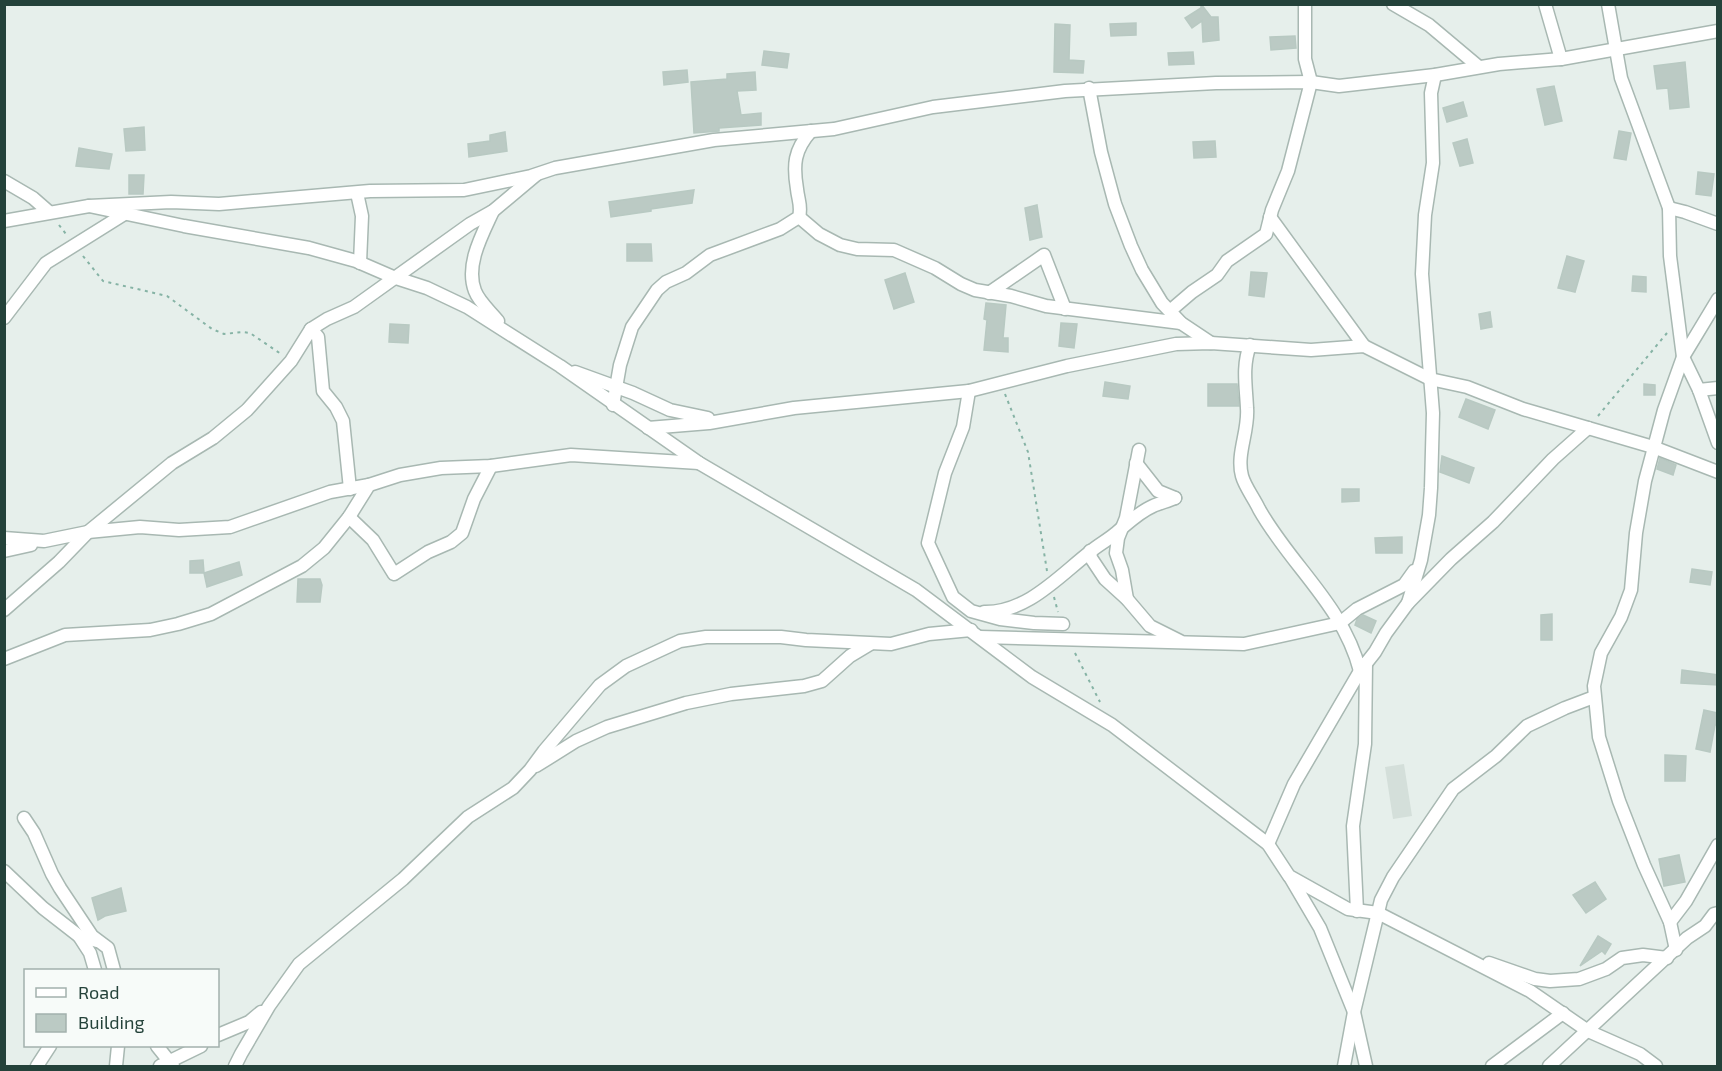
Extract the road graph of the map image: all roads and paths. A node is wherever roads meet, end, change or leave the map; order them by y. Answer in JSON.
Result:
{"nodes":[{"id":1,"x":1305,"y":4,"type":"edge"},
{"id":2,"x":1393,"y":4,"type":"edge"},
{"id":3,"x":1545,"y":4,"type":"edge"},
{"id":4,"x":1608,"y":4,"type":"edge"},
{"id":5,"x":1718,"y":30,"type":"edge"},
{"id":6,"x":1617,"y":48,"type":"junction"},
{"id":7,"x":1561,"y":58,"type":"junction"},
{"id":8,"x":1479,"y":67,"type":"junction"},
{"id":9,"x":1435,"y":75,"type":"junction"},
{"id":10,"x":1311,"y":82,"type":"junction"},
{"id":11,"x":1089,"y":88,"type":"junction"},
{"id":12,"x":811,"y":131,"type":"junction"},
{"id":13,"x":537,"y":174,"type":"junction"},
{"id":14,"x":4,"y":181,"type":"edge"},
{"id":15,"x":357,"y":193,"type":"junction"},
{"id":16,"x":89,"y":206,"type":"junction"},
{"id":17,"x":1669,"y":208,"type":"junction"},
{"id":18,"x":49,"y":212,"type":"junction"},
{"id":19,"x":493,"y":212,"type":"junction"},
{"id":20,"x":126,"y":213,"type":"junction"},
{"id":21,"x":799,"y":217,"type":"junction"},
{"id":22,"x":1270,"y":217,"type":"junction"},
{"id":23,"x":4,"y":221,"type":"edge"},
{"id":24,"x":1718,"y":224,"type":"edge"},
{"id":25,"x":75,"y":245,"type":"junction"},
{"id":26,"x":360,"y":263,"type":"junction"},
{"id":27,"x":393,"y":277,"type":"junction"},
{"id":28,"x":989,"y":292,"type":"junction"},
{"id":29,"x":1718,"y":299,"type":"edge"},
{"id":30,"x":1065,"y":309,"type":"junction"},
{"id":31,"x":1171,"y":310,"type":"junction"},
{"id":32,"x":4,"y":318,"type":"edge"},
{"id":33,"x":1677,"y":322,"type":"junction"},
{"id":34,"x":1181,"y":323,"type":"junction"},
{"id":35,"x":310,"y":329,"type":"junction"},
{"id":36,"x":506,"y":331,"type":"junction"},
{"id":37,"x":1211,"y":343,"type":"junction"},
{"id":38,"x":1250,"y":345,"type":"junction"},
{"id":39,"x":1364,"y":346,"type":"junction"},
{"id":40,"x":1683,"y":357,"type":"junction"},
{"id":41,"x":291,"y":361,"type":"junction"},
{"id":42,"x":560,"y":366,"type":"junction"},
{"id":43,"x":1430,"y":379,"type":"junction"},
{"id":44,"x":1000,"y":383,"type":"junction"},
{"id":45,"x":616,"y":386,"type":"junction"},
{"id":46,"x":1718,"y":388,"type":"edge"},
{"id":47,"x":1699,"y":390,"type":"junction"},
{"id":48,"x":969,"y":391,"type":"junction"},
{"id":49,"x":613,"y":405,"type":"junction"},
{"id":50,"x":730,"y":419,"type":"junction"},
{"id":51,"x":648,"y":428,"type":"junction"},
{"id":52,"x":1588,"y":428,"type":"junction"},
{"id":53,"x":1718,"y":443,"type":"edge"},
{"id":54,"x":1653,"y":447,"type":"junction"},
{"id":55,"x":1139,"y":450,"type":"dead end"},
{"id":56,"x":699,"y":463,"type":"junction"},
{"id":57,"x":1136,"y":463,"type":"junction"},
{"id":58,"x":492,"y":466,"type":"junction"},
{"id":59,"x":1718,"y":472,"type":"edge"},
{"id":60,"x":369,"y":485,"type":"junction"},
{"id":61,"x":350,"y":489,"type":"junction"},
{"id":62,"x":349,"y":517,"type":"junction"},
{"id":63,"x":1122,"y":527,"type":"junction"},
{"id":64,"x":88,"y":532,"type":"junction"},
{"id":65,"x":4,"y":538,"type":"edge"},
{"id":66,"x":44,"y":542,"type":"junction"},
{"id":67,"x":4,"y":551,"type":"edge"},
{"id":68,"x":1090,"y":551,"type":"junction"},
{"id":69,"x":1421,"y":560,"type":"junction"},
{"id":70,"x":1051,"y":585,"type":"junction"},
{"id":71,"x":1127,"y":599,"type":"junction"},
{"id":72,"x":1408,"y":603,"type":"junction"},
{"id":73,"x":4,"y":610,"type":"edge"},
{"id":74,"x":971,"y":611,"type":"junction"},
{"id":75,"x":1340,"y":623,"type":"junction"},
{"id":76,"x":1063,"y":624,"type":"joint"},
{"id":77,"x":975,"y":633,"type":"junction"},
{"id":78,"x":1069,"y":639,"type":"junction"},
{"id":79,"x":1183,"y":642,"type":"junction"},
{"id":80,"x":870,"y":644,"type":"junction"},
{"id":81,"x":4,"y":659,"type":"edge"},
{"id":82,"x":1363,"y":667,"type":"junction"},
{"id":83,"x":1594,"y":698,"type":"junction"},
{"id":84,"x":1102,"y":705,"type":"dead end"},
{"id":85,"x":530,"y":770,"type":"junction"},
{"id":86,"x":24,"y":818,"type":"dead end"},
{"id":87,"x":1268,"y":844,"type":"junction"},
{"id":88,"x":1718,"y":845,"type":"edge"},
{"id":89,"x":4,"y":871,"type":"edge"},
{"id":90,"x":1289,"y":876,"type":"junction"},
{"id":91,"x":1357,"y":911,"type":"junction"},
{"id":92,"x":1718,"y":912,"type":"edge"},
{"id":93,"x":1378,"y":914,"type":"junction"},
{"id":94,"x":1670,"y":922,"type":"junction"},
{"id":95,"x":79,"y":936,"type":"junction"},
{"id":96,"x":101,"y":942,"type":"junction"},
{"id":97,"x":1456,"y":954,"type":"junction"},
{"id":98,"x":1672,"y":954,"type":"junction"},
{"id":99,"x":95,"y":969,"type":"edge"},
{"id":100,"x":114,"y":969,"type":"edge"},
{"id":101,"x":269,"y":1006,"type":"junction"},
{"id":102,"x":1354,"y":1012,"type":"junction"},
{"id":103,"x":1563,"y":1013,"type":"junction"},
{"id":104,"x":1588,"y":1031,"type":"junction"},
{"id":105,"x":219,"y":1035,"type":"edge"},
{"id":106,"x":49,"y":1047,"type":"edge"},
{"id":107,"x":118,"y":1047,"type":"edge"},
{"id":108,"x":158,"y":1047,"type":"edge"},
{"id":109,"x":199,"y":1047,"type":"edge"},
{"id":110,"x":167,"y":1064,"type":"edge"},
{"id":111,"x":37,"y":1066,"type":"edge"},
{"id":112,"x":116,"y":1066,"type":"edge"},
{"id":113,"x":236,"y":1066,"type":"edge"},
{"id":114,"x":1344,"y":1066,"type":"edge"},
{"id":115,"x":1366,"y":1066,"type":"edge"},
{"id":116,"x":1492,"y":1066,"type":"edge"},
{"id":117,"x":1549,"y":1066,"type":"edge"},
{"id":118,"x":1656,"y":1066,"type":"edge"}],
"edges":[{"from":1,"to":10,"type":"street"},
{"from":2,"to":8,"type":"street"},
{"from":3,"to":7,"type":"street"},
{"from":4,"to":6,"type":"street"},
{"from":5,"to":6,"type":"street"},
{"from":6,"to":7,"type":"street"},
{"from":6,"to":17,"type":"street"},
{"from":7,"to":8,"type":"street"},
{"from":8,"to":9,"type":"street"},
{"from":9,"to":10,"type":"street"},
{"from":9,"to":43,"type":"street"},
{"from":10,"to":11,"type":"street"},
{"from":10,"to":22,"type":"street"},
{"from":11,"to":12,"type":"street"},
{"from":11,"to":31,"type":"street"},
{"from":12,"to":13,"type":"street"},
{"from":12,"to":21,"type":"street"},
{"from":13,"to":15,"type":"street"},
{"from":13,"to":19,"type":"street"},
{"from":14,"to":18,"type":"street"},
{"from":15,"to":16,"type":"street"},
{"from":15,"to":26,"type":"street"},
{"from":16,"to":18,"type":"street"},
{"from":16,"to":20,"type":"street"},
{"from":17,"to":24,"type":"street"},
{"from":17,"to":33,"type":"street"},
{"from":18,"to":23,"type":"street"},
{"from":18,"to":25,"type":"path"},
{"from":19,"to":27,"type":"street"},
{"from":19,"to":36,"type":"street"},
{"from":20,"to":25,"type":"street"},
{"from":20,"to":26,"type":"street"},
{"from":21,"to":28,"type":"street"},
{"from":21,"to":45,"type":"street"},
{"from":22,"to":31,"type":"street"},
{"from":22,"to":39,"type":"street"},
{"from":25,"to":32,"type":"street"},
{"from":25,"to":41,"type":"path"},
{"from":26,"to":27,"type":"street"},
{"from":27,"to":35,"type":"street"},
{"from":27,"to":36,"type":"street"},
{"from":28,"to":30,"type":"street"},
{"from":28,"to":30,"type":"street"},
{"from":29,"to":40,"type":"street"},
{"from":30,"to":34,"type":"street"},
{"from":31,"to":34,"type":"street"},
{"from":33,"to":40,"type":"street"},
{"from":33,"to":52,"type":"path"},
{"from":34,"to":37,"type":"street"},
{"from":35,"to":41,"type":"street"},
{"from":35,"to":61,"type":"street"},
{"from":36,"to":42,"type":"street"},
{"from":37,"to":38,"type":"street"},
{"from":37,"to":44,"type":"street"},
{"from":38,"to":39,"type":"street"},
{"from":38,"to":75,"type":"street"},
{"from":39,"to":43,"type":"street"},
{"from":40,"to":47,"type":"street"},
{"from":40,"to":54,"type":"street"},
{"from":41,"to":64,"type":"street"},
{"from":42,"to":45,"type":"street"},
{"from":42,"to":49,"type":"street"},
{"from":43,"to":52,"type":"street"},
{"from":43,"to":69,"type":"street"},
{"from":44,"to":48,"type":"street"},
{"from":44,"to":70,"type":"path"},
{"from":45,"to":49,"type":"street"},
{"from":45,"to":50,"type":"street"},
{"from":46,"to":47,"type":"street"},
{"from":47,"to":53,"type":"street"},
{"from":48,"to":50,"type":"street"},
{"from":48,"to":74,"type":"street"},
{"from":49,"to":51,"type":"street"},
{"from":50,"to":51,"type":"street"},
{"from":51,"to":56,"type":"street"},
{"from":52,"to":54,"type":"street"},
{"from":52,"to":72,"type":"street"},
{"from":54,"to":59,"type":"street"},
{"from":54,"to":83,"type":"street"},
{"from":55,"to":57,"type":"street"},
{"from":56,"to":58,"type":"street"},
{"from":56,"to":77,"type":"street"},
{"from":57,"to":63,"type":"street"},
{"from":57,"to":63,"type":"street"},
{"from":58,"to":60,"type":"street"},
{"from":58,"to":62,"type":"street"},
{"from":60,"to":61,"type":"street"},
{"from":60,"to":62,"type":"street"},
{"from":61,"to":64,"type":"street"},
{"from":62,"to":81,"type":"street"},
{"from":63,"to":68,"type":"street"},
{"from":63,"to":71,"type":"street"},
{"from":64,"to":66,"type":"street"},
{"from":64,"to":73,"type":"street"},
{"from":65,"to":66,"type":"street"},
{"from":66,"to":67,"type":"street"},
{"from":68,"to":70,"type":"street"},
{"from":68,"to":71,"type":"street"},
{"from":69,"to":72,"type":"street"},
{"from":69,"to":75,"type":"street"},
{"from":70,"to":74,"type":"street"},
{"from":70,"to":76,"type":"path"},
{"from":71,"to":79,"type":"street"},
{"from":72,"to":82,"type":"street"},
{"from":74,"to":76,"type":"street"},
{"from":75,"to":79,"type":"street"},
{"from":75,"to":82,"type":"street"},
{"from":77,"to":78,"type":"street"},
{"from":77,"to":80,"type":"street"},
{"from":77,"to":87,"type":"street"},
{"from":78,"to":79,"type":"street"},
{"from":78,"to":84,"type":"path"},
{"from":80,"to":85,"type":"street"},
{"from":80,"to":85,"type":"street"},
{"from":82,"to":87,"type":"street"},
{"from":82,"to":91,"type":"street"},
{"from":83,"to":93,"type":"street"},
{"from":83,"to":94,"type":"street"},
{"from":85,"to":101,"type":"street"},
{"from":86,"to":96,"type":"street"},
{"from":87,"to":90,"type":"street"},
{"from":88,"to":94,"type":"street"},
{"from":89,"to":95,"type":"street"},
{"from":90,"to":91,"type":"street"},
{"from":90,"to":102,"type":"street"},
{"from":91,"to":93,"type":"street"},
{"from":92,"to":98,"type":"street"},
{"from":93,"to":97,"type":"street"},
{"from":93,"to":102,"type":"street"},
{"from":94,"to":98,"type":"street"},
{"from":95,"to":96,"type":"street"},
{"from":95,"to":99,"type":"street"},
{"from":96,"to":100,"type":"street"},
{"from":97,"to":98,"type":"street"},
{"from":97,"to":103,"type":"street"},
{"from":98,"to":104,"type":"street"},
{"from":101,"to":105,"type":"street"},
{"from":101,"to":113,"type":"street"},
{"from":102,"to":114,"type":"street"},
{"from":102,"to":115,"type":"street"},
{"from":103,"to":104,"type":"street"},
{"from":103,"to":116,"type":"street"},
{"from":104,"to":117,"type":"street"},
{"from":104,"to":118,"type":"street"},
{"from":106,"to":111,"type":"street"},
{"from":107,"to":112,"type":"street"},
{"from":108,"to":110,"type":"street"},
{"from":109,"to":110,"type":"street"}]}
